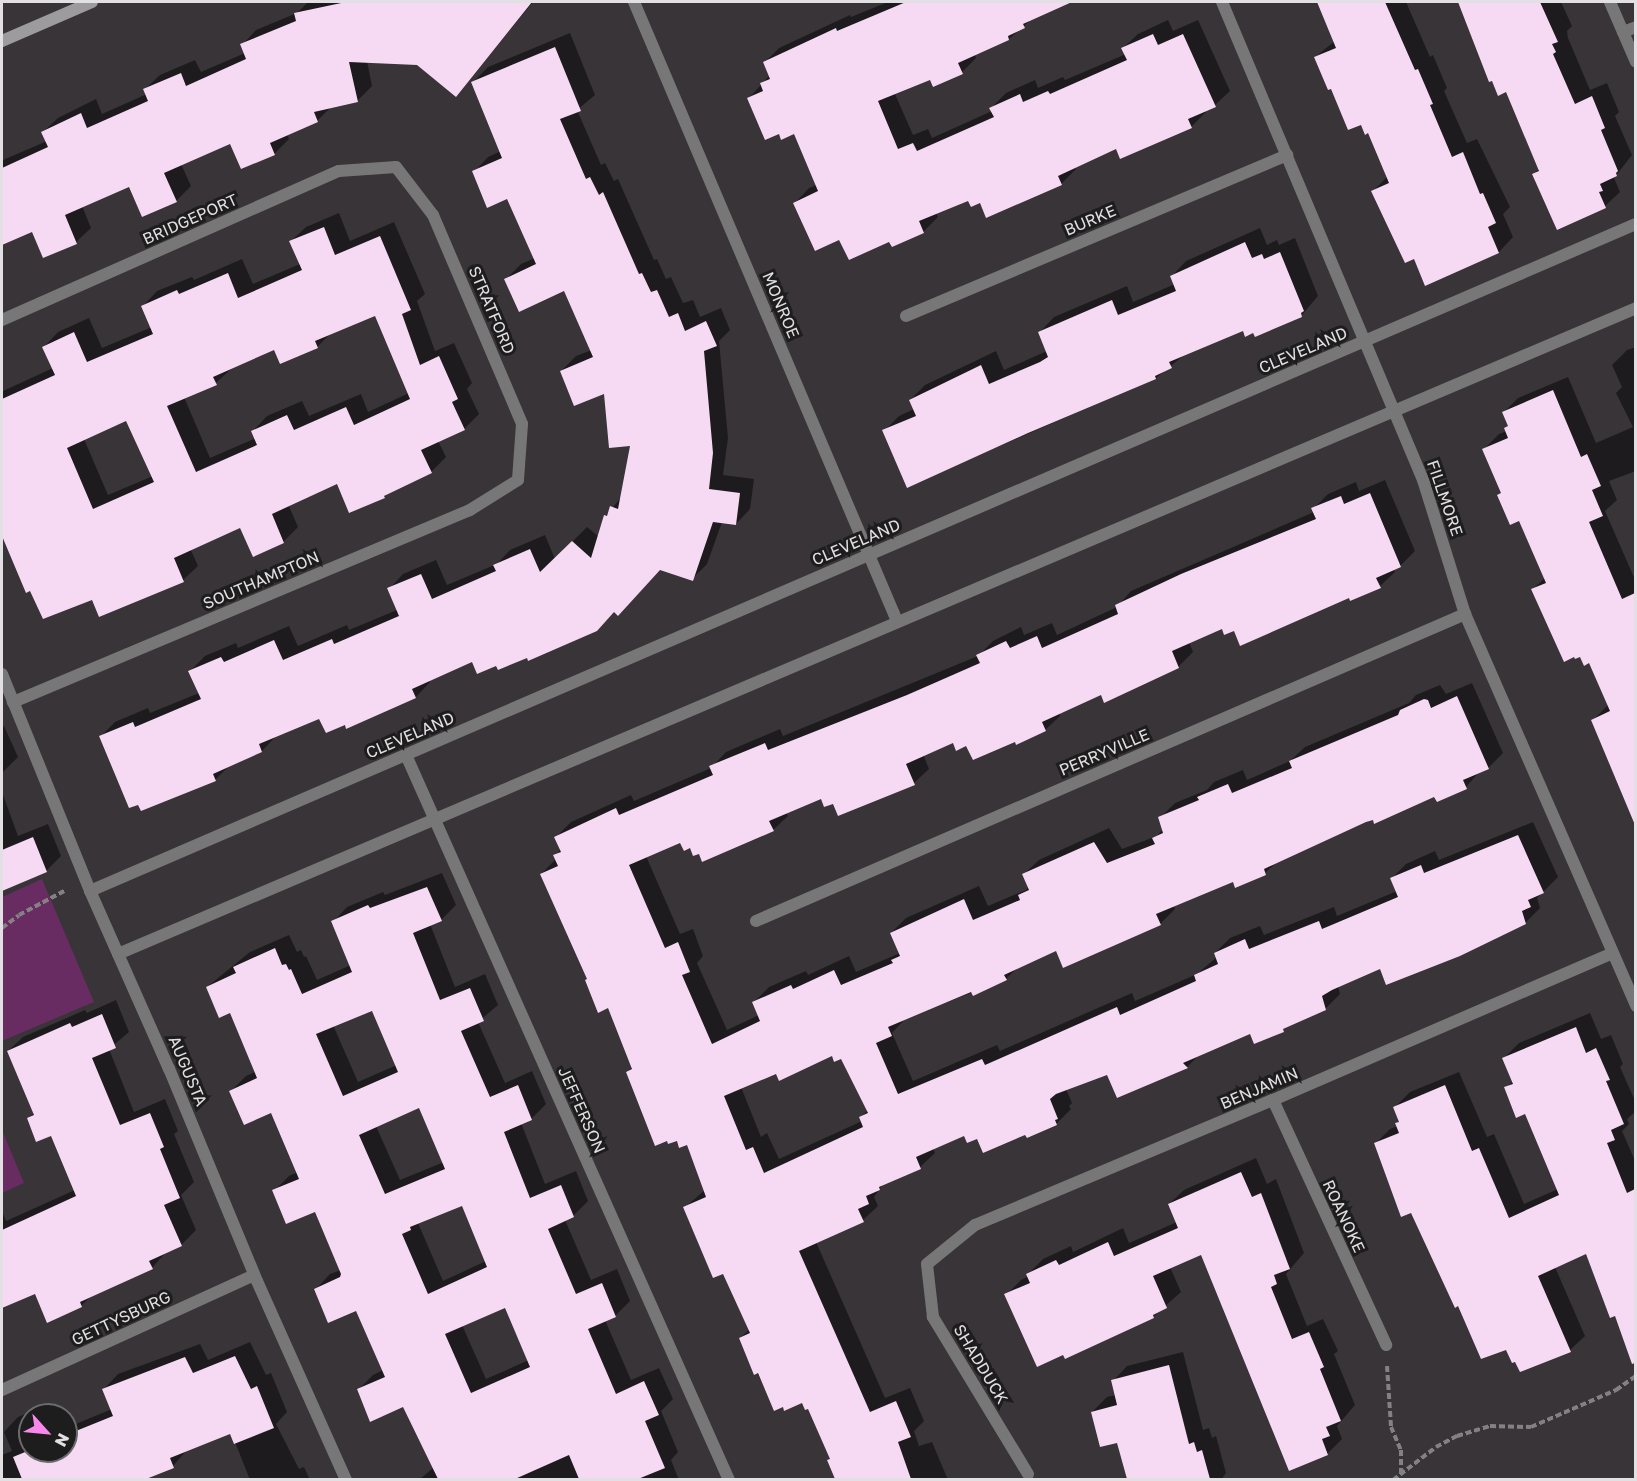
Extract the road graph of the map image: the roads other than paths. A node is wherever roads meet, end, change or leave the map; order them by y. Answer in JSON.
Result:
{"nodes":[{"id":1,"x":92,"y":2,"type":"edge"},
{"id":2,"x":633,"y":2,"type":"edge"},
{"id":3,"x":1222,"y":2,"type":"edge"},
{"id":4,"x":1610,"y":2,"type":"edge"},
{"id":5,"x":1635,"y":27,"type":"edge"},
{"id":6,"x":1623,"y":32,"type":"junction"},
{"id":7,"x":2,"y":40,"type":"edge"},
{"id":8,"x":1635,"y":62,"type":"edge"},
{"id":9,"x":1287,"y":155,"type":"junction"},
{"id":10,"x":396,"y":167,"type":"joint"},
{"id":11,"x":1635,"y":224,"type":"edge"},
{"id":12,"x":1635,"y":308,"type":"edge"},
{"id":13,"x":906,"y":316,"type":"dead end"},
{"id":14,"x":2,"y":320,"type":"edge"},
{"id":15,"x":1365,"y":341,"type":"junction"},
{"id":16,"x":1394,"y":410,"type":"junction"},
{"id":17,"x":518,"y":480,"type":"joint"},
{"id":18,"x":869,"y":555,"type":"junction"},
{"id":19,"x":1466,"y":614,"type":"junction"},
{"id":20,"x":897,"y":621,"type":"junction"},
{"id":21,"x":2,"y":674,"type":"edge"},
{"id":22,"x":14,"y":702,"type":"junction"},
{"id":23,"x":405,"y":754,"type":"junction"},
{"id":24,"x":434,"y":819,"type":"junction"},
{"id":25,"x":88,"y":886,"type":"junction"},
{"id":26,"x":756,"y":921,"type":"dead end"},
{"id":27,"x":1612,"y":953,"type":"junction"},
{"id":28,"x":118,"y":954,"type":"junction"},
{"id":29,"x":1635,"y":1006,"type":"edge"},
{"id":30,"x":1273,"y":1100,"type":"junction"},
{"id":31,"x":927,"y":1264,"type":"joint"},
{"id":32,"x":254,"y":1275,"type":"junction"},
{"id":33,"x":1386,"y":1346,"type":"road end"},
{"id":34,"x":2,"y":1390,"type":"edge"},
{"id":35,"x":1028,"y":1474,"type":"dead end"},
{"id":36,"x":346,"y":1479,"type":"edge"},
{"id":37,"x":729,"y":1479,"type":"edge"}],
"edges":[{"from":1,"to":7,"type":"main road"},
{"from":2,"to":18,"type":"street","name":"MONROE"},
{"from":3,"to":9,"type":"street","name":"FILLMORE"},
{"from":4,"to":6,"type":"street"},
{"from":5,"to":6,"type":"street"},
{"from":6,"to":8,"type":"street"},
{"from":9,"to":13,"type":"street","name":"BURKE"},
{"from":9,"to":15,"type":"street","name":"FILLMORE"},
{"from":10,"to":14,"type":"street","name":"BRIDGEPORT"},
{"from":10,"to":17,"type":"street","name":"STRATFORD"},
{"from":11,"to":15,"type":"street","name":"CLEVELAND"},
{"from":12,"to":16,"type":"street"},
{"from":15,"to":16,"type":"street","name":"FILLMORE"},
{"from":15,"to":18,"type":"street","name":"CLEVELAND"},
{"from":16,"to":19,"type":"street","name":"FILLMORE"},
{"from":16,"to":20,"type":"street"},
{"from":17,"to":22,"type":"street","name":"SOUTHAMPTON"},
{"from":18,"to":20,"type":"street","name":"MONROE"},
{"from":18,"to":23,"type":"street","name":"CLEVELAND"},
{"from":19,"to":26,"type":"street","name":"PERRYVILLE"},
{"from":19,"to":27,"type":"street","name":"FILLMORE"},
{"from":20,"to":24,"type":"street"},
{"from":21,"to":22,"type":"street","name":"AUGUSTA"},
{"from":22,"to":25,"type":"street","name":"AUGUSTA"},
{"from":23,"to":24,"type":"street","name":"JEFFERSON"},
{"from":23,"to":25,"type":"street","name":"CLEVELAND"},
{"from":24,"to":28,"type":"street"},
{"from":24,"to":37,"type":"street","name":"JEFFERSON"},
{"from":25,"to":28,"type":"street","name":"AUGUSTA"},
{"from":27,"to":29,"type":"street","name":"FILLMORE"},
{"from":27,"to":30,"type":"street","name":"BENJAMIN"},
{"from":28,"to":32,"type":"street","name":"AUGUSTA"},
{"from":30,"to":31,"type":"street","name":"BENJAMIN"},
{"from":30,"to":33,"type":"street","name":"ROANOKE"},
{"from":31,"to":35,"type":"street","name":"SHADDUCK"},
{"from":32,"to":34,"type":"street","name":"GETTYSBURG"},
{"from":32,"to":36,"type":"street","name":"AUGUSTA"}]}
